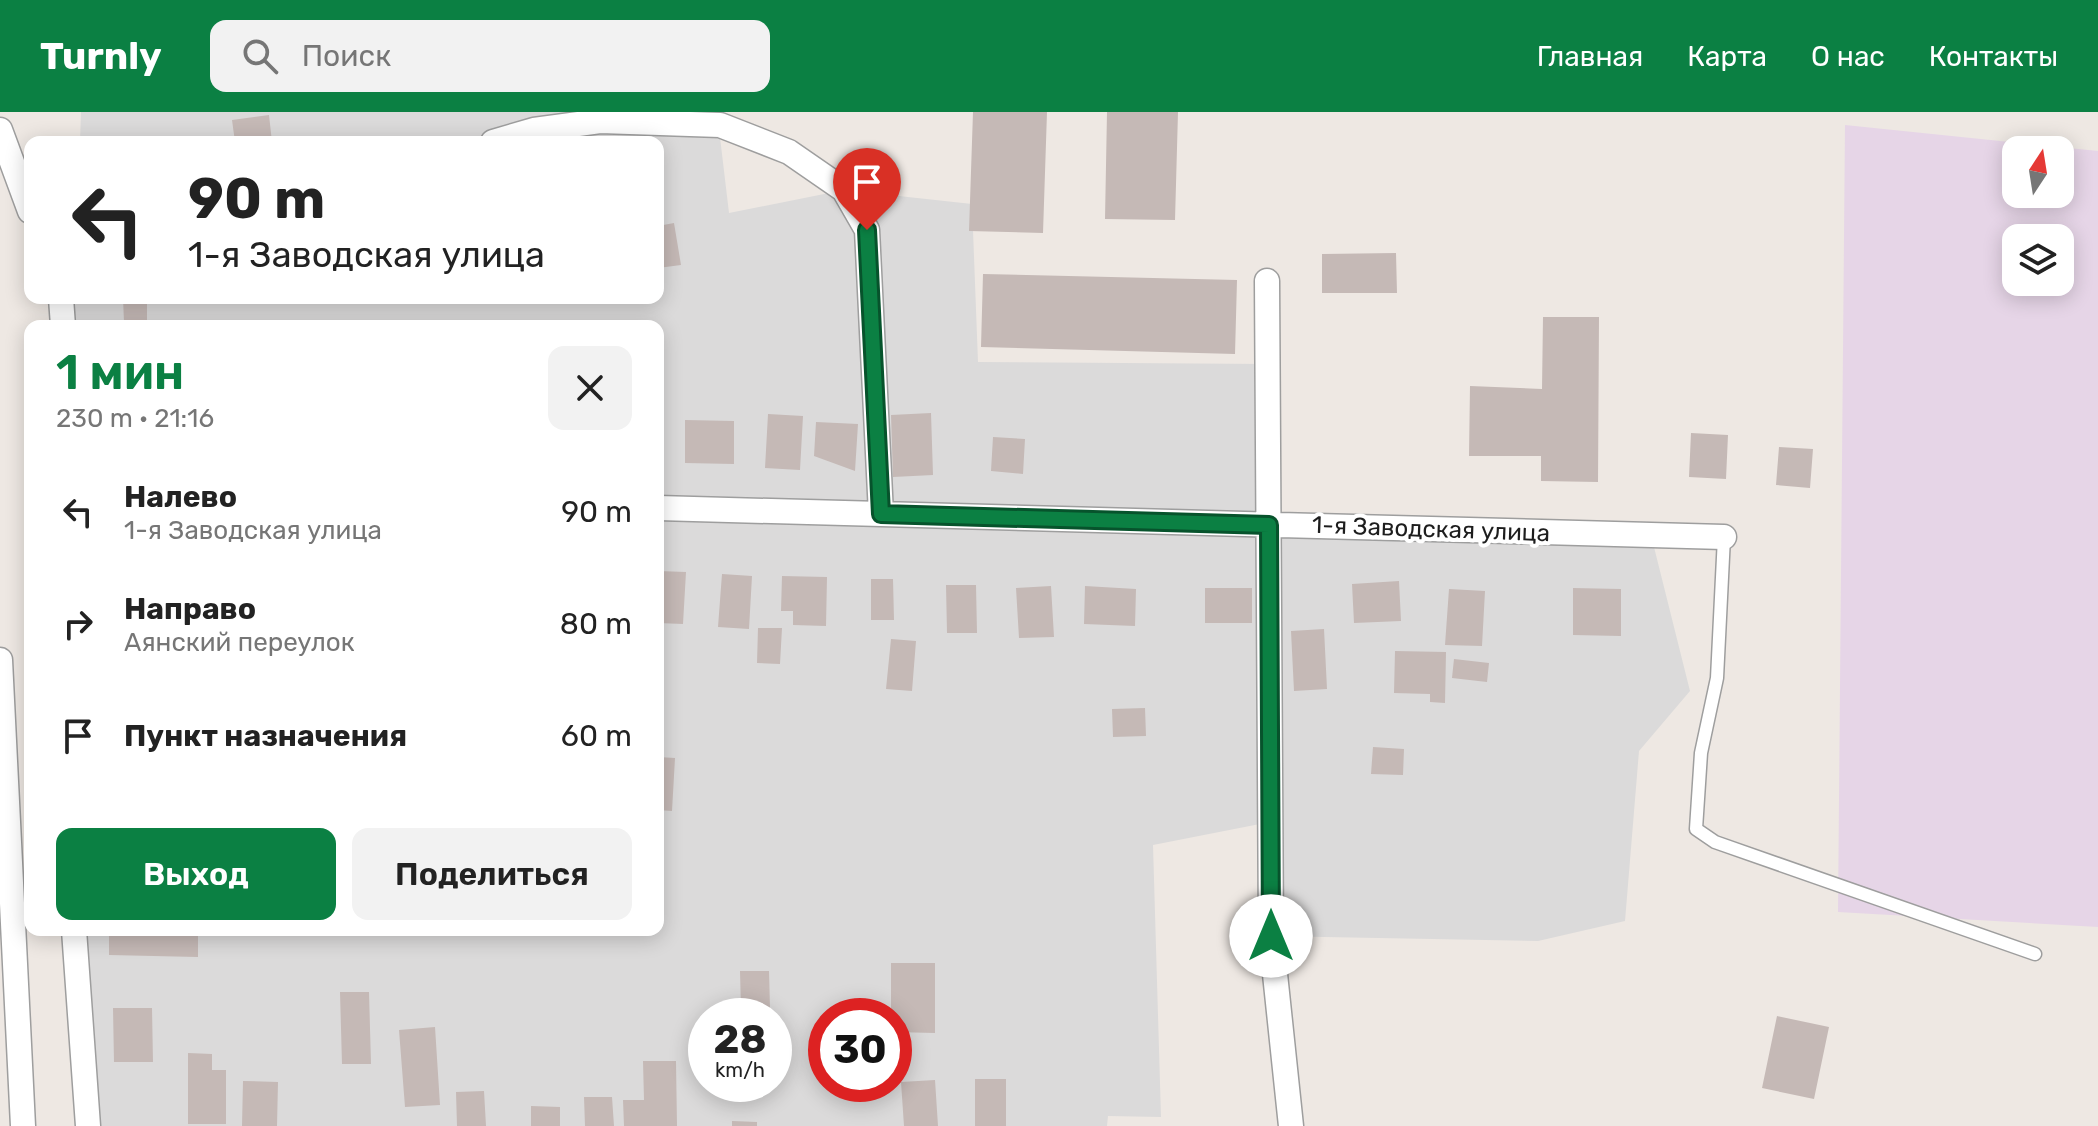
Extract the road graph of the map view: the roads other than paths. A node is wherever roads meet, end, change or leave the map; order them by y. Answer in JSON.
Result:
{"nodes":[{"id":1,"x":0,"y":130,"type":"edge"},
{"id":2,"x":514,"y":136,"type":"edge"},
{"id":3,"x":24,"y":195,"type":"edge"},
{"id":4,"x":1267,"y":281,"type":"dead end"},
{"id":5,"x":664,"y":508,"type":"edge"},
{"id":6,"x":881,"y":514,"type":"junction"},
{"id":7,"x":1269,"y":525,"type":"junction"},
{"id":8,"x":1724,"y":537,"type":"joint"},
{"id":9,"x":0,"y":660,"type":"edge"},
{"id":10,"x":74,"y":936,"type":"edge"},
{"id":11,"x":2035,"y":954,"type":"dead end"},
{"id":12,"x":23,"y":1126,"type":"edge"},
{"id":13,"x":88,"y":1126,"type":"edge"},
{"id":14,"x":1291,"y":1126,"type":"edge"}],
"edges":[{"from":1,"to":3,"type":"street"},
{"from":2,"to":6,"type":"street"},
{"from":4,"to":7,"type":"street"},
{"from":5,"to":6,"type":"street","name":"1-я Заводская улица"},
{"from":6,"to":7,"type":"street","name":"1-я Заводская улица"},
{"from":7,"to":8,"type":"street","name":"1-я Заводская улица"},
{"from":7,"to":14,"type":"street"},
{"from":8,"to":11,"type":"lane"},
{"from":9,"to":12,"type":"street"},
{"from":10,"to":13,"type":"street"}]}
